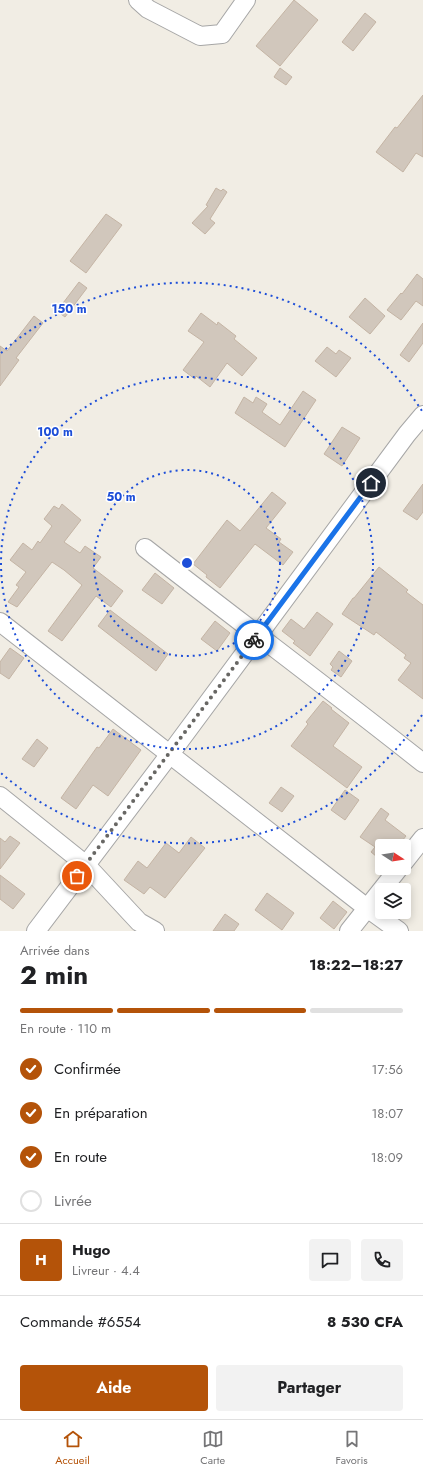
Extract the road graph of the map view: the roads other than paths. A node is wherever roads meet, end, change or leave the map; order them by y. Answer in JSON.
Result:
{"nodes":[{"id":1,"x":138,"y":0,"type":"edge"},
{"id":2,"x":246,"y":0,"type":"edge"},
{"id":3,"x":423,"y":415,"type":"edge"},
{"id":4,"x":145,"y":548,"type":"dead end"},
{"id":5,"x":0,"y":622,"type":"edge"},
{"id":6,"x":258,"y":636,"type":"junction"},
{"id":7,"x":170,"y":754,"type":"junction"},
{"id":8,"x":423,"y":763,"type":"edge"},
{"id":9,"x":0,"y":796,"type":"edge"},
{"id":10,"x":423,"y":838,"type":"edge"},
{"id":11,"x":411,"y":853,"type":"edge"},
{"id":12,"x":86,"y":865,"type":"junction"},
{"id":13,"x":393,"y":875,"type":"edge"},
{"id":14,"x":367,"y":908,"type":"junction"},
{"id":15,"x":36,"y":931,"type":"edge"},
{"id":16,"x":155,"y":931,"type":"edge"},
{"id":17,"x":349,"y":931,"type":"edge"},
{"id":18,"x":399,"y":931,"type":"edge"}],
"edges":[{"from":1,"to":2,"type":"street"},
{"from":3,"to":6,"type":"street"},
{"from":4,"to":6,"type":"street"},
{"from":5,"to":7,"type":"street"},
{"from":6,"to":7,"type":"street"},
{"from":6,"to":8,"type":"street"},
{"from":7,"to":12,"type":"street"},
{"from":7,"to":14,"type":"street"},
{"from":9,"to":12,"type":"street"},
{"from":10,"to":11,"type":"street"},
{"from":12,"to":15,"type":"street"},
{"from":12,"to":16,"type":"street"},
{"from":13,"to":14,"type":"street"},
{"from":14,"to":17,"type":"street"},
{"from":14,"to":18,"type":"street"}]}
